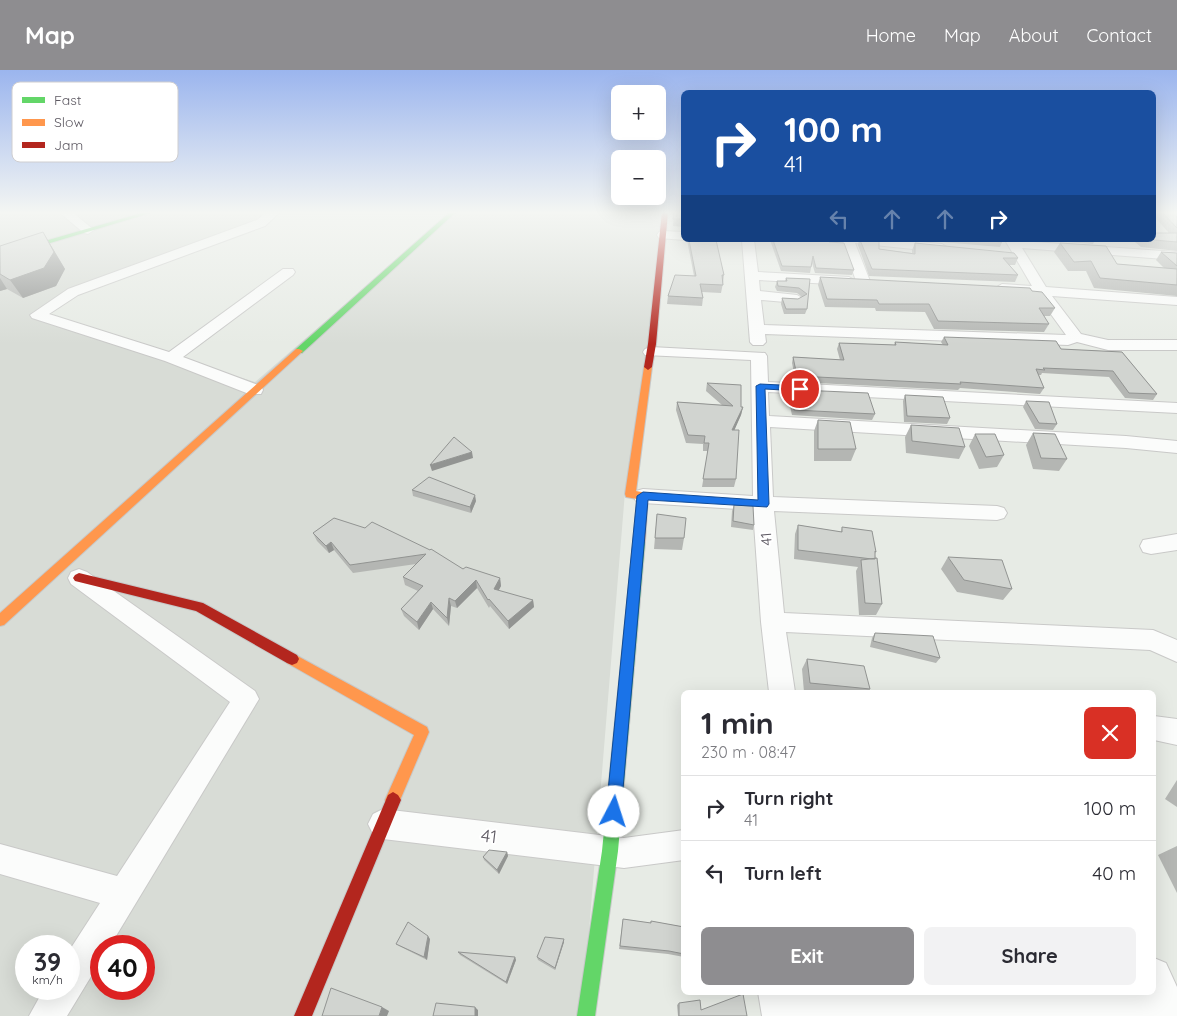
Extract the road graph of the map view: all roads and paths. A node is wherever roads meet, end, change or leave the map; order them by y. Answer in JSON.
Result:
{"nodes":[{"id":1,"x":171,"y":256,"type":"edge"},
{"id":2,"x":404,"y":256,"type":"edge"},
{"id":3,"x":661,"y":256,"type":"edge"},
{"id":4,"x":750,"y":256,"type":"edge"},
{"id":5,"x":856,"y":256,"type":"edge"},
{"id":6,"x":1020,"y":256,"type":"edge"},
{"id":7,"x":288,"y":272,"type":"dead end"},
{"id":8,"x":752,"y":276,"type":"junction"},
{"id":9,"x":992,"y":288,"type":"edge"},
{"id":10,"x":1041,"y":290,"type":"junction"},
{"id":11,"x":754,"y":295,"type":"junction"},
{"id":12,"x":797,"y":299,"type":"edge"},
{"id":13,"x":1177,"y":301,"type":"edge"},
{"id":14,"x":757,"y":329,"type":"junction"},
{"id":15,"x":1076,"y":337,"type":"junction"},
{"id":16,"x":1177,"y":345,"type":"edge"},
{"id":17,"x":651,"y":352,"type":"junction"},
{"id":18,"x":759,"y":356,"type":"junction"},
{"id":19,"x":171,"y":358,"type":"junction"},
{"id":20,"x":760,"y":386,"type":"junction"},
{"id":21,"x":255,"y":390,"type":"junction"},
{"id":22,"x":1177,"y":408,"type":"edge"},
{"id":23,"x":761,"y":421,"type":"junction"},
{"id":24,"x":1177,"y":447,"type":"edge"},
{"id":25,"x":643,"y":496,"type":"junction"},
{"id":26,"x":763,"y":504,"type":"junction"},
{"id":27,"x":997,"y":513,"type":"dead end"},
{"id":28,"x":1177,"y":542,"type":"edge"},
{"id":29,"x":1151,"y":546,"type":"dead end"},
{"id":30,"x":70,"y":571,"type":"junction"},
{"id":31,"x":0,"y":620,"type":"edge"},
{"id":32,"x":773,"y":622,"type":"junction"},
{"id":33,"x":1177,"y":652,"type":"edge"},
{"id":34,"x":782,"y":690,"type":"edge"},
{"id":35,"x":1156,"y":728,"type":"edge"},
{"id":36,"x":1177,"y":732,"type":"edge"},
{"id":37,"x":383,"y":824,"type":"junction"},
{"id":38,"x":681,"y":845,"type":"edge"},
{"id":39,"x":610,"y":851,"type":"junction"},
{"id":40,"x":0,"y":859,"type":"edge"},
{"id":41,"x":124,"y":894,"type":"junction"},
{"id":42,"x":80,"y":964,"type":"edge"},
{"id":43,"x":1163,"y":997,"type":"edge"},
{"id":44,"x":57,"y":1000,"type":"edge"},
{"id":45,"x":776,"y":1006,"type":"edge"},
{"id":46,"x":47,"y":1016,"type":"edge"},
{"id":47,"x":302,"y":1016,"type":"edge"},
{"id":48,"x":586,"y":1016,"type":"edge"}],
"edges":[{"from":1,"to":19,"type":"street"},
{"from":2,"to":21,"type":"street"},
{"from":3,"to":17,"type":"street"},
{"from":4,"to":8,"type":"street","name":"41"},
{"from":5,"to":8,"type":"street"},
{"from":6,"to":10,"type":"street"},
{"from":7,"to":19,"type":"street"},
{"from":8,"to":11,"type":"street","name":"41"},
{"from":9,"to":10,"type":"street"},
{"from":10,"to":13,"type":"street"},
{"from":10,"to":15,"type":"street"},
{"from":11,"to":12,"type":"street"},
{"from":11,"to":14,"type":"street","name":"41"},
{"from":14,"to":15,"type":"street"},
{"from":14,"to":18,"type":"street","name":"41"},
{"from":15,"to":16,"type":"street"},
{"from":17,"to":18,"type":"street"},
{"from":17,"to":25,"type":"street"},
{"from":18,"to":20,"type":"street","name":"41"},
{"from":19,"to":21,"type":"street"},
{"from":20,"to":22,"type":"street"},
{"from":20,"to":23,"type":"street","name":"41"},
{"from":21,"to":30,"type":"street"},
{"from":23,"to":24,"type":"street"},
{"from":23,"to":26,"type":"street","name":"41"},
{"from":25,"to":26,"type":"street"},
{"from":25,"to":39,"type":"street"},
{"from":26,"to":27,"type":"street"},
{"from":26,"to":32,"type":"street","name":"41"},
{"from":28,"to":29,"type":"street"},
{"from":30,"to":31,"type":"street"},
{"from":30,"to":37,"type":"street"},
{"from":30,"to":41,"type":"street"},
{"from":32,"to":33,"type":"street"},
{"from":32,"to":34,"type":"street","name":"41"},
{"from":35,"to":36,"type":"street"},
{"from":37,"to":39,"type":"street","name":"41"},
{"from":37,"to":47,"type":"street"},
{"from":38,"to":39,"type":"street","name":"41"},
{"from":39,"to":48,"type":"street"},
{"from":40,"to":41,"type":"street"},
{"from":41,"to":42,"type":"street"},
{"from":43,"to":45,"type":"street"},
{"from":44,"to":46,"type":"street"}]}
